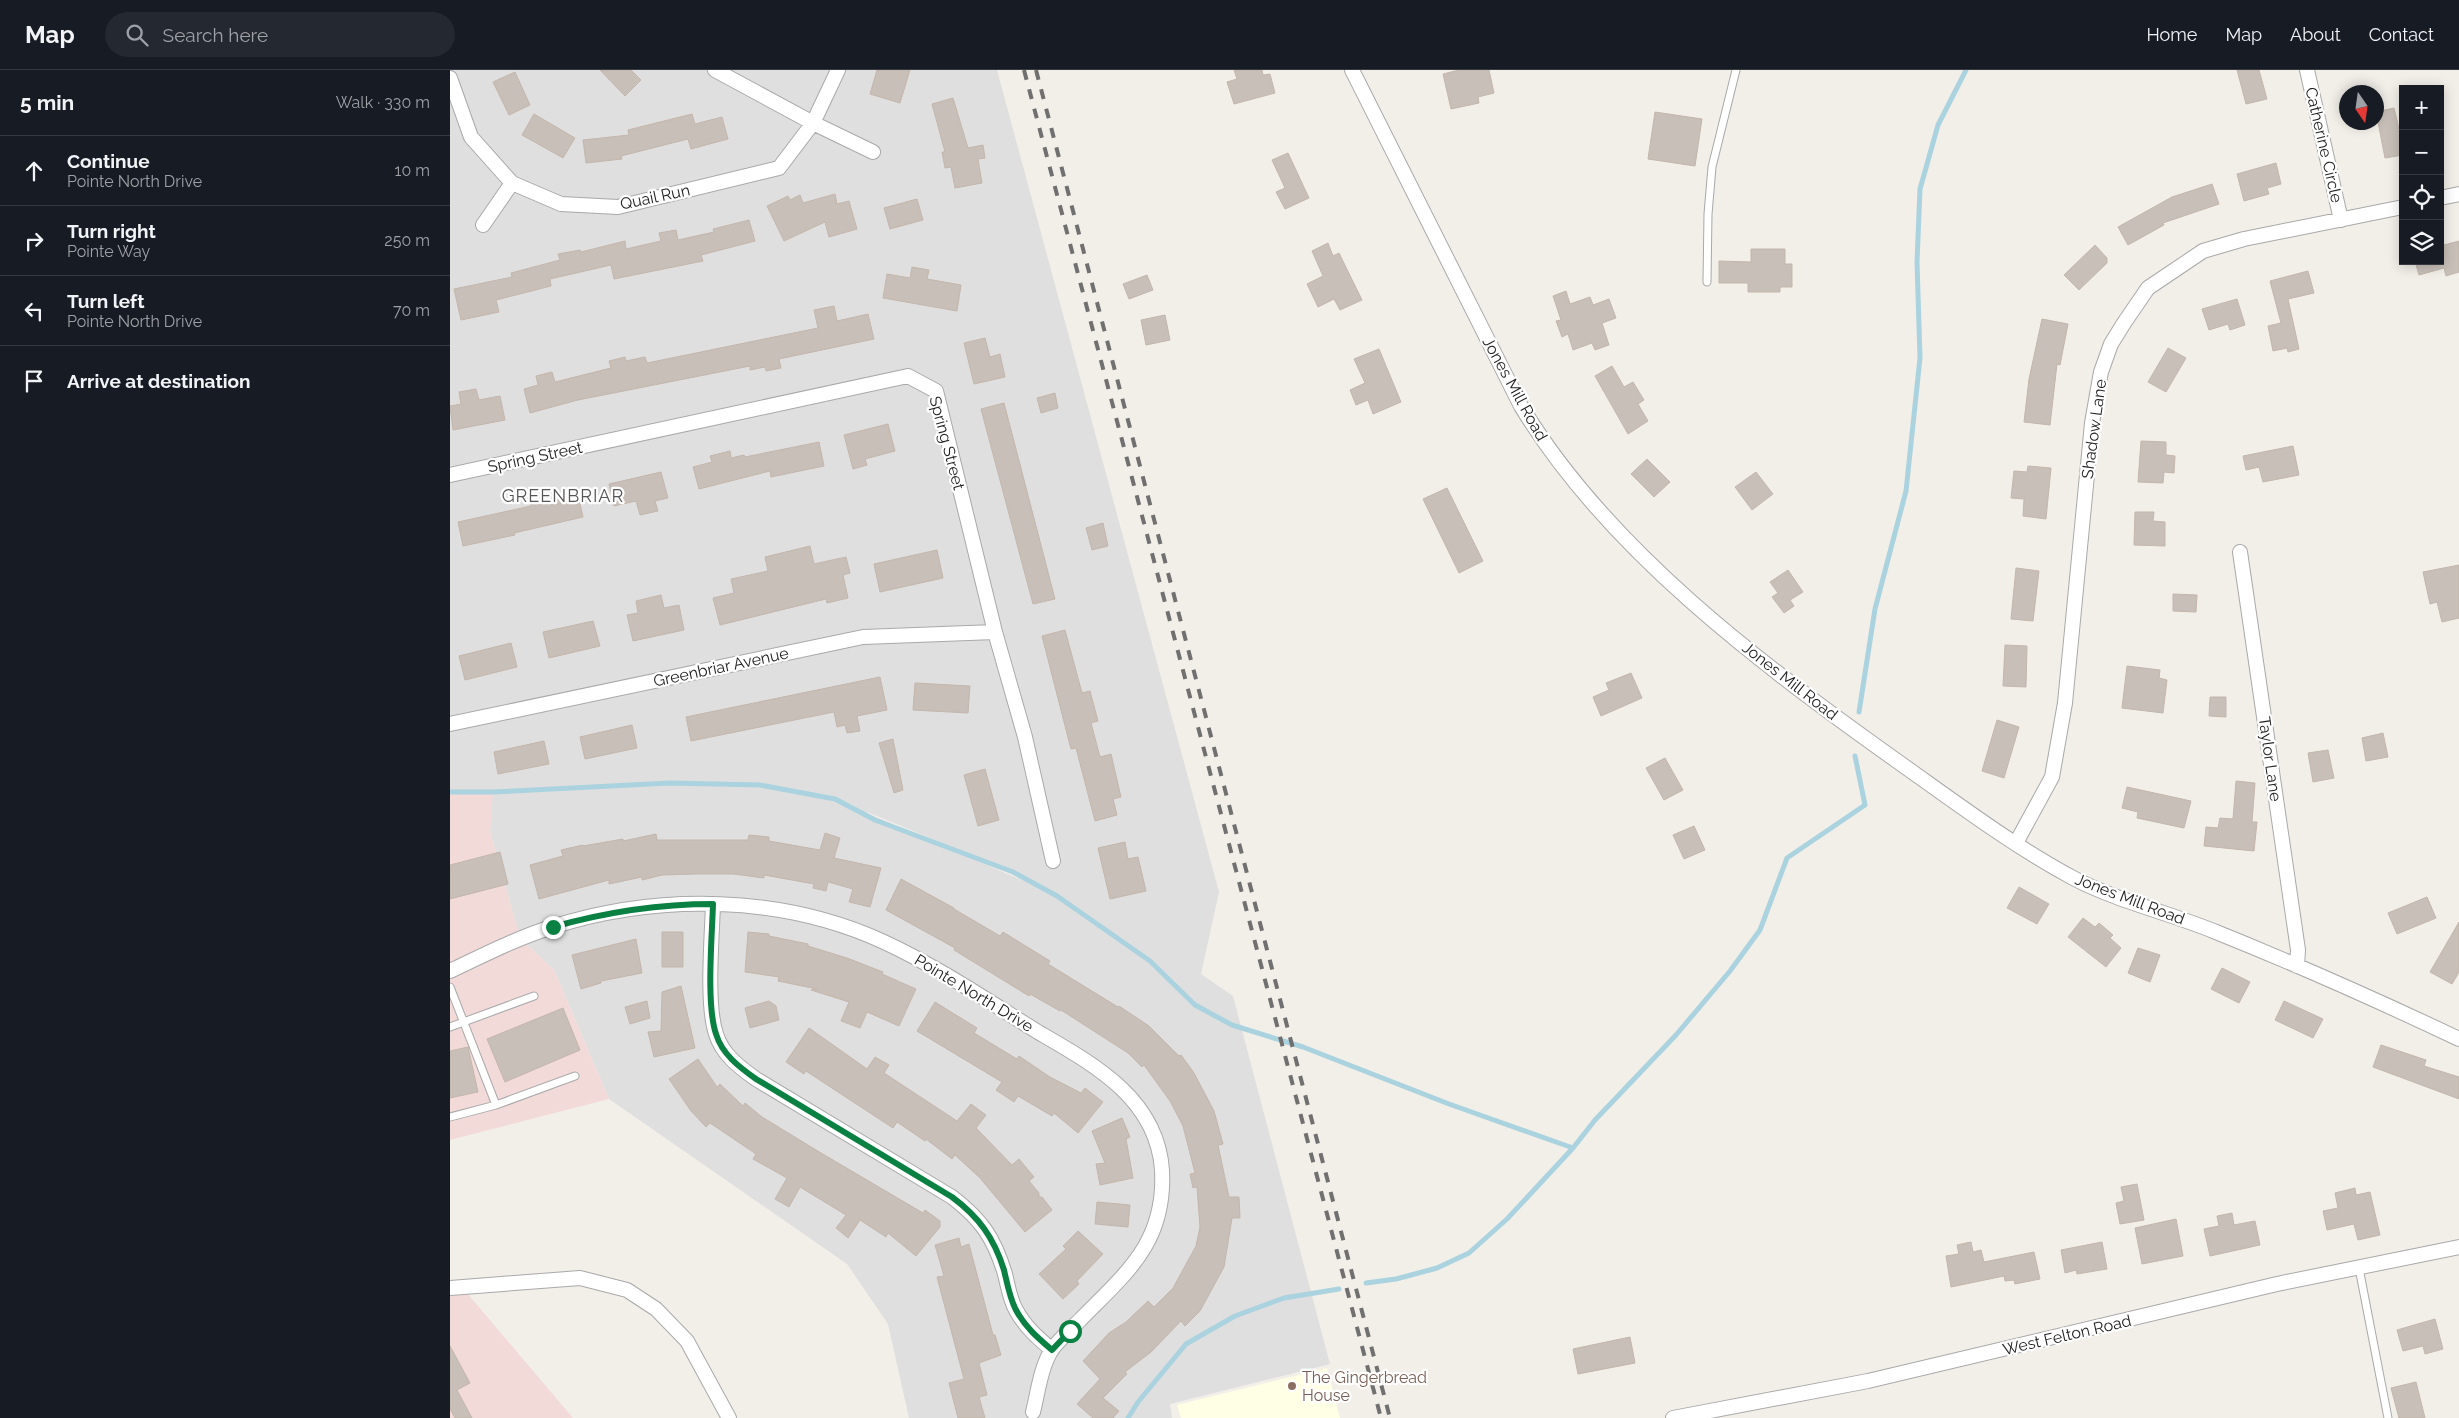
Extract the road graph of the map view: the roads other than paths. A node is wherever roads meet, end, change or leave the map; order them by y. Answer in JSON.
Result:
{"nodes":[{"id":1,"x":715,"y":70,"type":"edge"},
{"id":2,"x":838,"y":70,"type":"edge"},
{"id":3,"x":1352,"y":70,"type":"edge"},
{"id":4,"x":1736,"y":70,"type":"edge"},
{"id":5,"x":2307,"y":70,"type":"edge"},
{"id":6,"x":450,"y":78,"type":"edge"},
{"id":7,"x":813,"y":123,"type":"junction"},
{"id":8,"x":873,"y":152,"type":"dead end"},
{"id":9,"x":512,"y":183,"type":"junction"},
{"id":10,"x":2459,"y":194,"type":"edge"},
{"id":11,"x":2444,"y":197,"type":"edge"},
{"id":12,"x":2399,"y":208,"type":"edge"},
{"id":13,"x":2341,"y":220,"type":"junction"},
{"id":14,"x":483,"y":225,"type":"dead end"},
{"id":15,"x":1707,"y":282,"type":"dead end"},
{"id":16,"x":450,"y":475,"type":"edge"},
{"id":17,"x":2240,"y":552,"type":"dead end"},
{"id":18,"x":994,"y":632,"type":"junction"},
{"id":19,"x":450,"y":724,"type":"edge"},
{"id":20,"x":2016,"y":843,"type":"junction"},
{"id":21,"x":1054,"y":861,"type":"dead end"},
{"id":22,"x":713,"y":904,"type":"junction"},
{"id":23,"x":2297,"y":966,"type":"junction"},
{"id":24,"x":450,"y":971,"type":"edge"},
{"id":25,"x":450,"y":988,"type":"edge"},
{"id":26,"x":534,"y":996,"type":"dead end"},
{"id":27,"x":464,"y":1023,"type":"junction"},
{"id":28,"x":450,"y":1027,"type":"edge"},
{"id":29,"x":2459,"y":1039,"type":"edge"},
{"id":30,"x":574,"y":1076,"type":"dead end"},
{"id":31,"x":496,"y":1105,"type":"junction"},
{"id":32,"x":450,"y":1117,"type":"edge"},
{"id":33,"x":2459,"y":1247,"type":"edge"},
{"id":34,"x":2359,"y":1268,"type":"junction"},
{"id":35,"x":450,"y":1288,"type":"edge"},
{"id":36,"x":1052,"y":1350,"type":"junction"},
{"id":37,"x":1032,"y":1412,"type":"dead end"},
{"id":38,"x":1704,"y":1415,"type":"edge"},
{"id":39,"x":729,"y":1418,"type":"edge"},
{"id":40,"x":1673,"y":1418,"type":"edge"},
{"id":41,"x":2388,"y":1418,"type":"edge"}],
"edges":[{"from":1,"to":7,"type":"street"},
{"from":2,"to":7,"type":"street","name":"Quail Run"},
{"from":3,"to":20,"type":"street","name":"Jones Mill Road"},
{"from":4,"to":15,"type":"lane"},
{"from":5,"to":13,"type":"street","name":"Catherine Circle"},
{"from":6,"to":9,"type":"street","name":"Quail Run"},
{"from":7,"to":8,"type":"street"},
{"from":7,"to":9,"type":"street","name":"Quail Run"},
{"from":9,"to":14,"type":"street"},
{"from":10,"to":11,"type":"street"},
{"from":12,"to":13,"type":"street","name":"Shadow Lane"},
{"from":13,"to":20,"type":"street","name":"Shadow Lane"},
{"from":16,"to":18,"type":"street","name":"Spring Street"},
{"from":17,"to":23,"type":"street","name":"Taylor Lane"},
{"from":18,"to":19,"type":"street","name":"Greenbriar Avenue"},
{"from":18,"to":21,"type":"street","name":"Spring Street"},
{"from":20,"to":23,"type":"street","name":"Jones Mill Road"},
{"from":22,"to":24,"type":"street","name":"Pointe North Drive"},
{"from":22,"to":36,"type":"street"},
{"from":22,"to":36,"type":"street","name":"Pointe North Drive"},
{"from":23,"to":29,"type":"street","name":"Jones Mill Road"},
{"from":25,"to":27,"type":"lane"},
{"from":26,"to":27,"type":"lane"},
{"from":27,"to":28,"type":"lane"},
{"from":27,"to":31,"type":"lane"},
{"from":30,"to":31,"type":"lane"},
{"from":31,"to":32,"type":"lane"},
{"from":33,"to":34,"type":"street","name":"West Felton Road"},
{"from":34,"to":38,"type":"street","name":"West Felton Road"},
{"from":34,"to":41,"type":"lane"},
{"from":35,"to":39,"type":"street"},
{"from":36,"to":37,"type":"street","name":"Pointe North Drive"},
{"from":38,"to":40,"type":"street","name":"West Felton Road"}]}
